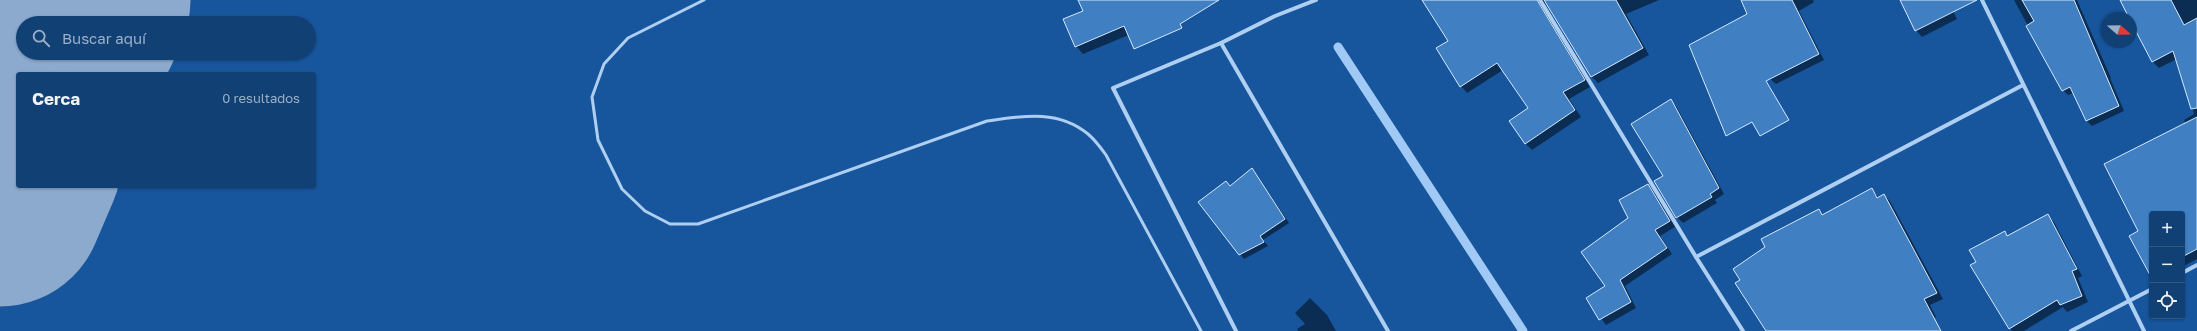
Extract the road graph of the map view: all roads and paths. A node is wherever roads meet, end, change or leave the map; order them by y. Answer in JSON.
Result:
{"nodes":[{"id":1,"x":704,"y":0,"type":"edge"},
{"id":2,"x":1316,"y":0,"type":"edge"},
{"id":3,"x":1540,"y":0,"type":"edge"},
{"id":4,"x":1982,"y":0,"type":"edge"},
{"id":5,"x":1222,"y":43,"type":"junction"},
{"id":6,"x":2023,"y":85,"type":"junction"},
{"id":7,"x":1696,"y":257,"type":"junction"},
{"id":8,"x":2197,"y":265,"type":"edge"},
{"id":9,"x":2185,"y":271,"type":"edge"},
{"id":10,"x":2149,"y":291,"type":"edge"},
{"id":11,"x":2129,"y":301,"type":"junction"},
{"id":12,"x":1201,"y":331,"type":"edge"},
{"id":13,"x":1236,"y":331,"type":"edge"},
{"id":14,"x":1388,"y":331,"type":"edge"},
{"id":15,"x":1744,"y":331,"type":"edge"},
{"id":16,"x":2071,"y":331,"type":"edge"},
{"id":17,"x":2144,"y":331,"type":"edge"}],
"edges":[{"from":1,"to":12,"type":"lane"},
{"from":2,"to":5,"type":"street"},
{"from":3,"to":7,"type":"street"},
{"from":4,"to":6,"type":"street"},
{"from":5,"to":13,"type":"street"},
{"from":5,"to":14,"type":"street"},
{"from":6,"to":7,"type":"street"},
{"from":6,"to":11,"type":"street"},
{"from":7,"to":15,"type":"street"},
{"from":8,"to":9,"type":"street"},
{"from":10,"to":11,"type":"street"},
{"from":11,"to":16,"type":"street"},
{"from":11,"to":17,"type":"street"}]}
